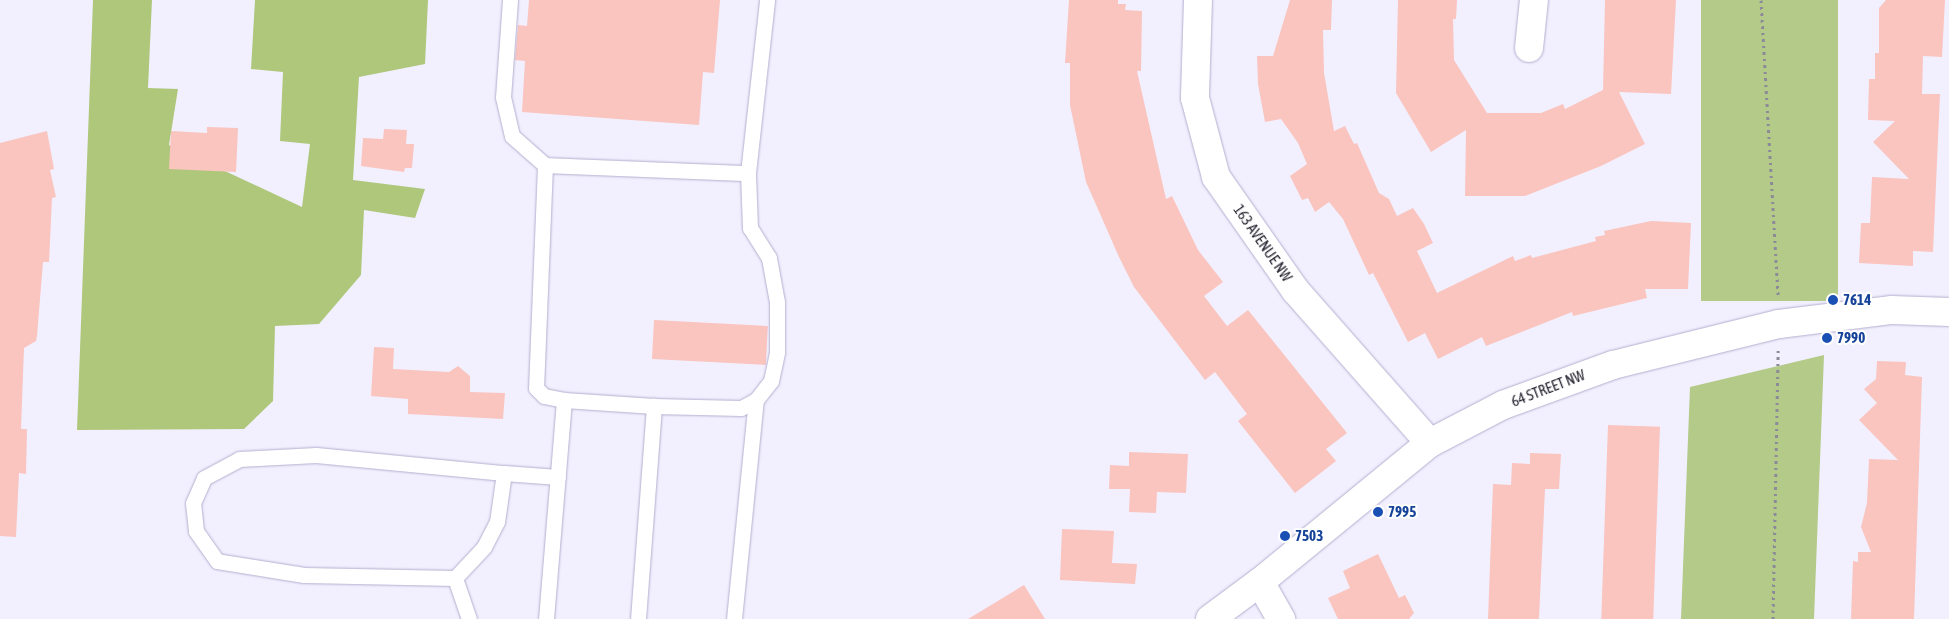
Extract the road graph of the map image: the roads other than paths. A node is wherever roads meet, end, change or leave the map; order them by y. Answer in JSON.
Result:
{"nodes":[{"id":1,"x":510,"y":0,"type":"edge"},
{"id":2,"x":767,"y":0,"type":"edge"},
{"id":3,"x":1198,"y":0,"type":"edge"},
{"id":4,"x":1534,"y":0,"type":"edge"},
{"id":5,"x":1529,"y":48,"type":"dead end"},
{"id":6,"x":545,"y":165,"type":"junction"},
{"id":7,"x":748,"y":173,"type":"junction"},
{"id":8,"x":1949,"y":312,"type":"edge"},
{"id":9,"x":564,"y":400,"type":"junction"},
{"id":10,"x":756,"y":400,"type":"junction"},
{"id":11,"x":654,"y":406,"type":"junction"},
{"id":12,"x":1430,"y":443,"type":"junction"},
{"id":13,"x":504,"y":472,"type":"junction"},
{"id":14,"x":558,"y":477,"type":"junction"},
{"id":15,"x":455,"y":578,"type":"junction"},
{"id":16,"x":1260,"y":582,"type":"junction"},
{"id":17,"x":468,"y":619,"type":"edge"},
{"id":18,"x":546,"y":619,"type":"edge"},
{"id":19,"x":638,"y":619,"type":"edge"},
{"id":20,"x":734,"y":619,"type":"edge"},
{"id":21,"x":1210,"y":619,"type":"edge"},
{"id":22,"x":1281,"y":619,"type":"edge"}],
"edges":[{"from":1,"to":6,"type":"lane"},
{"from":2,"to":7,"type":"lane"},
{"from":3,"to":12,"type":"street","name":"163 AVENUE NW"},
{"from":4,"to":5,"type":"street"},
{"from":6,"to":7,"type":"lane"},
{"from":6,"to":9,"type":"lane"},
{"from":7,"to":10,"type":"lane"},
{"from":8,"to":12,"type":"street","name":"64 STREET NW"},
{"from":9,"to":11,"type":"lane"},
{"from":9,"to":14,"type":"lane"},
{"from":10,"to":11,"type":"lane"},
{"from":10,"to":20,"type":"lane"},
{"from":11,"to":19,"type":"lane"},
{"from":12,"to":16,"type":"street","name":"64 STREET NW"},
{"from":13,"to":14,"type":"lane"},
{"from":13,"to":15,"type":"lane"},
{"from":13,"to":15,"type":"lane"},
{"from":14,"to":18,"type":"lane"},
{"from":15,"to":17,"type":"lane"},
{"from":16,"to":21,"type":"street","name":"64 STREET NW"},
{"from":16,"to":22,"type":"street"}]}
